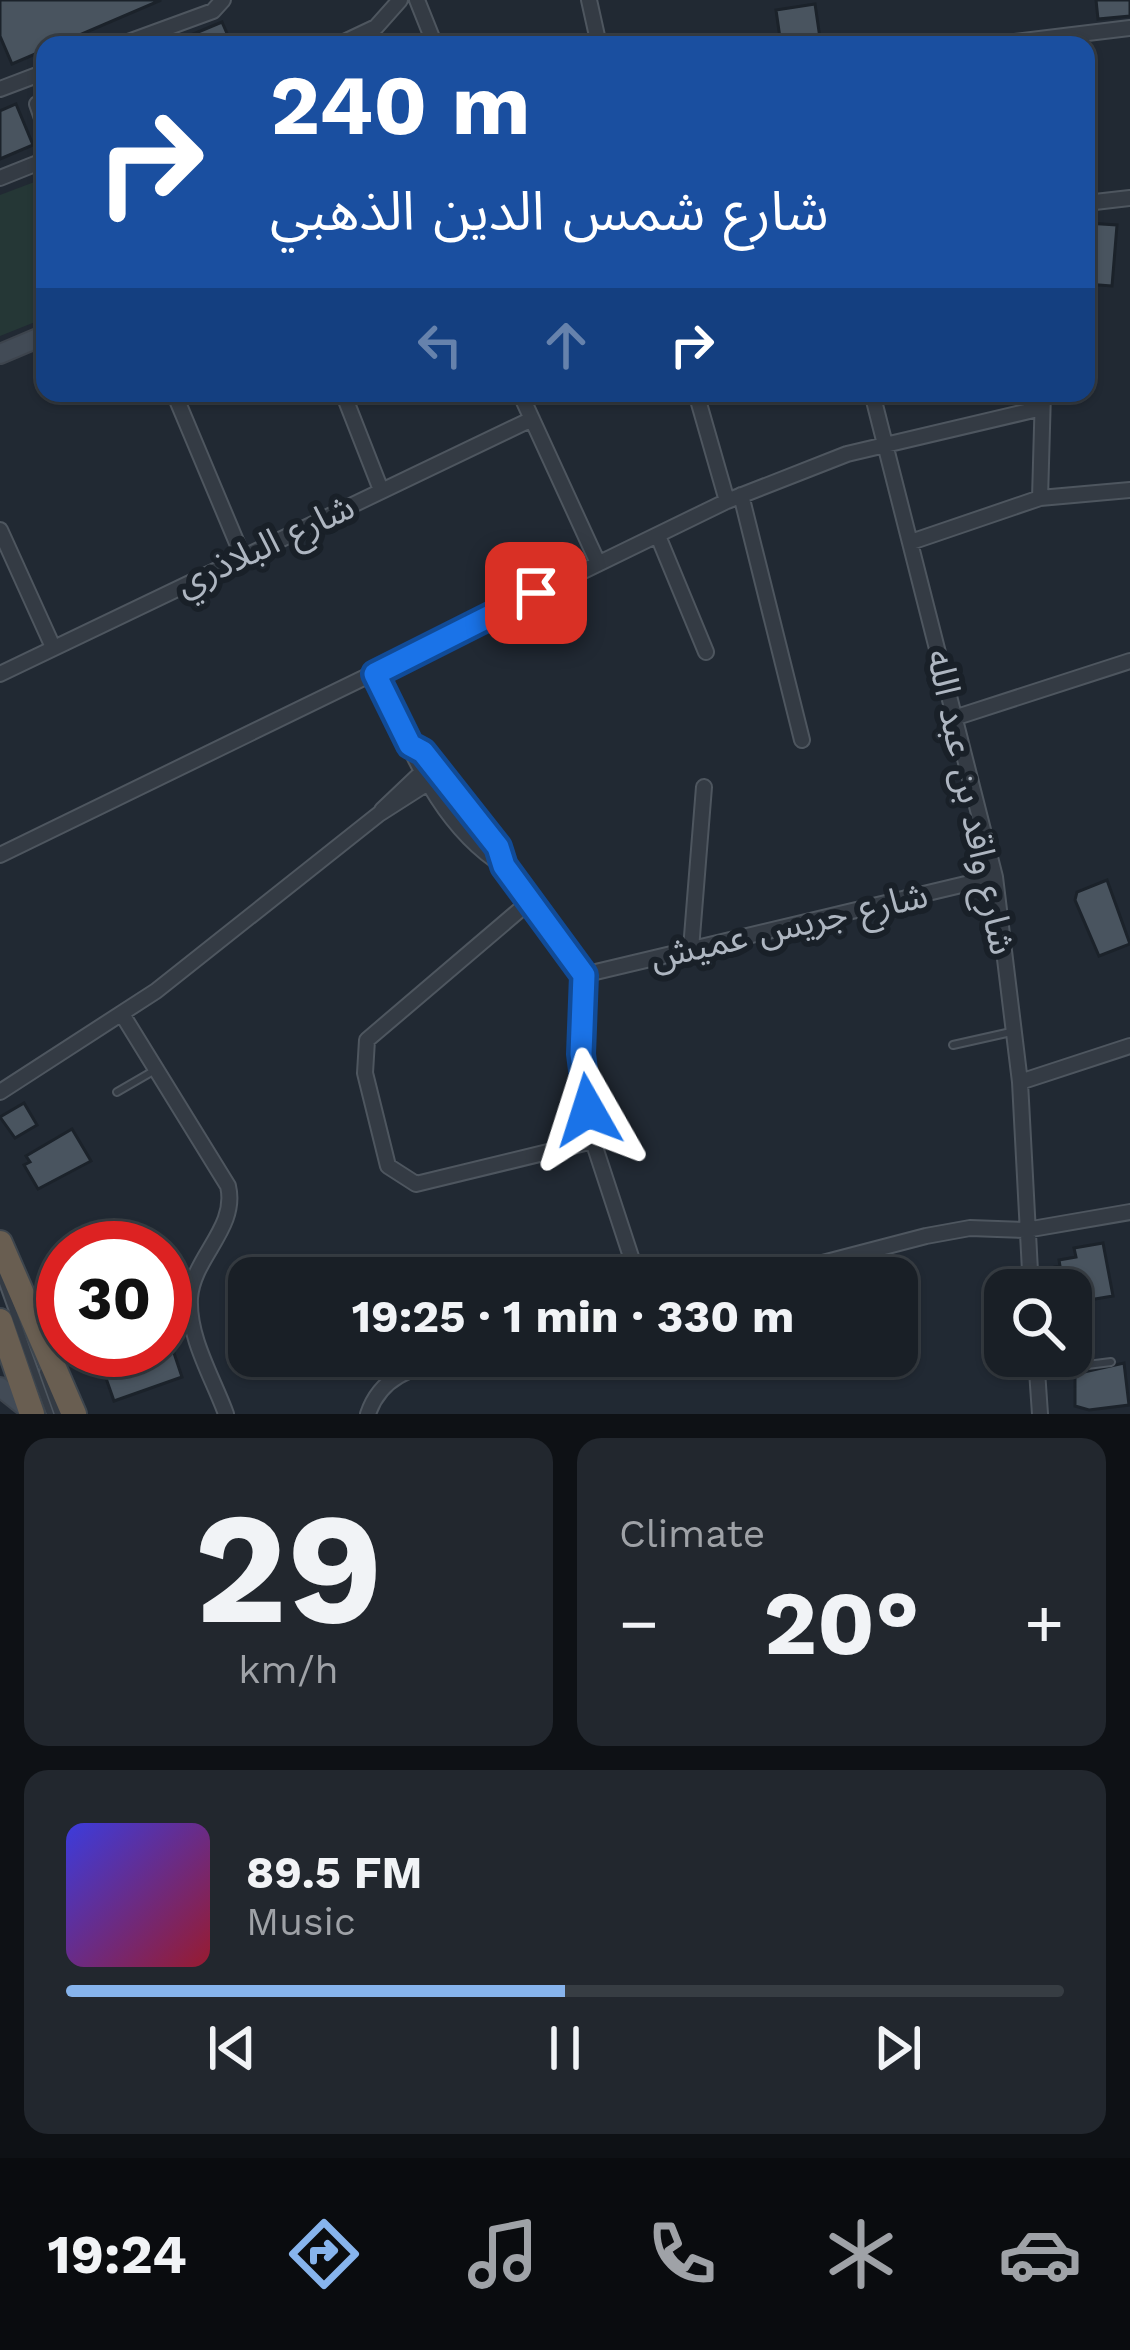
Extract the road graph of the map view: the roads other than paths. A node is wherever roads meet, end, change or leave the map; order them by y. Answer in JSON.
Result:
{"nodes":[{"id":1,"x":223,"y":0,"type":"edge"},
{"id":2,"x":400,"y":0,"type":"edge"},
{"id":3,"x":417,"y":0,"type":"edge"},
{"id":4,"x":589,"y":0,"type":"edge"},
{"id":5,"x":1130,"y":28,"type":"edge"},
{"id":6,"x":145,"y":36,"type":"edge"},
{"id":7,"x":357,"y":36,"type":"edge"},
{"id":8,"x":431,"y":36,"type":"edge"},
{"id":9,"x":597,"y":36,"type":"edge"},
{"id":10,"x":1076,"y":36,"type":"edge"},
{"id":11,"x":36,"y":75,"type":"edge"},
{"id":12,"x":0,"y":89,"type":"edge"},
{"id":13,"x":36,"y":164,"type":"edge"},
{"id":14,"x":0,"y":178,"type":"edge"},
{"id":15,"x":1130,"y":198,"type":"edge"},
{"id":16,"x":1095,"y":202,"type":"edge"},
{"id":17,"x":36,"y":328,"type":"edge"},
{"id":18,"x":36,"y":339,"type":"edge"},
{"id":19,"x":0,"y":342,"type":"edge"},
{"id":20,"x":0,"y":354,"type":"edge"},
{"id":21,"x":179,"y":402,"type":"edge"},
{"id":22,"x":347,"y":402,"type":"edge"},
{"id":23,"x":524,"y":402,"type":"edge"},
{"id":24,"x":699,"y":402,"type":"edge"},
{"id":25,"x":874,"y":402,"type":"edge"},
{"id":26,"x":1039,"y":402,"type":"edge"},
{"id":27,"x":1043,"y":402,"type":"edge"},
{"id":28,"x":532,"y":419,"type":"junction"},
{"id":29,"x":883,"y":446,"type":"junction"},
{"id":30,"x":381,"y":490,"type":"junction"},
{"id":31,"x":1130,"y":490,"type":"edge"},
{"id":32,"x":734,"y":498,"type":"junction"},
{"id":33,"x":1040,"y":499,"type":"junction"},
{"id":34,"x":0,"y":530,"type":"edge"},
{"id":35,"x":658,"y":536,"type":"junction"},
{"id":36,"x":911,"y":542,"type":"junction"},
{"id":37,"x":242,"y":555,"type":"junction"},
{"id":38,"x":598,"y":563,"type":"junction"},
{"id":39,"x":53,"y":647,"type":"junction"},
{"id":40,"x":706,"y":652,"type":"dead end"},
{"id":41,"x":1130,"y":661,"type":"edge"},
{"id":42,"x":0,"y":674,"type":"edge"},
{"id":43,"x":375,"y":674,"type":"junction"},
{"id":44,"x":957,"y":716,"type":"junction"},
{"id":45,"x":802,"y":740,"type":"dead end"},
{"id":46,"x":430,"y":775,"type":"junction"},
{"id":47,"x":704,"y":788,"type":"dead end"},
{"id":48,"x":0,"y":854,"type":"edge"},
{"id":49,"x":995,"y":877,"type":"junction"},
{"id":50,"x":529,"y":902,"type":"junction"},
{"id":51,"x":691,"y":949,"type":"junction"},
{"id":52,"x":584,"y":975,"type":"junction"},
{"id":53,"x":122,"y":1014,"type":"junction"},
{"id":54,"x":1015,"y":1032,"type":"junction"},
{"id":55,"x":953,"y":1046,"type":"dead end"},
{"id":56,"x":1130,"y":1046,"type":"edge"},
{"id":57,"x":156,"y":1070,"type":"junction"},
{"id":58,"x":1020,"y":1082,"type":"junction"},
{"id":59,"x":0,"y":1092,"type":"edge"},
{"id":60,"x":117,"y":1093,"type":"dead end"},
{"id":61,"x":593,"y":1141,"type":"junction"},
{"id":62,"x":1130,"y":1212,"type":"edge"},
{"id":63,"x":1026,"y":1229,"type":"junction"},
{"id":64,"x":0,"y":1243,"type":"edge"},
{"id":65,"x":631,"y":1257,"type":"edge"},
{"id":66,"x":846,"y":1257,"type":"edge"},
{"id":67,"x":0,"y":1258,"type":"edge"},
{"id":68,"x":1029,"y":1269,"type":"edge"},
{"id":69,"x":0,"y":1275,"type":"edge"},
{"id":70,"x":0,"y":1321,"type":"edge"},
{"id":71,"x":1112,"y":1362,"type":"dead end"},
{"id":72,"x":1092,"y":1363,"type":"edge"},
{"id":73,"x":398,"y":1377,"type":"edge"},
{"id":74,"x":1037,"y":1377,"type":"edge"},
{"id":75,"x":0,"y":1387,"type":"edge"},
{"id":76,"x":31,"y":1414,"type":"edge"},
{"id":77,"x":54,"y":1414,"type":"edge"},
{"id":78,"x":74,"y":1414,"type":"edge"},
{"id":79,"x":226,"y":1414,"type":"edge"},
{"id":80,"x":368,"y":1414,"type":"edge"},
{"id":81,"x":1040,"y":1414,"type":"edge"}],
"edges":[{"from":1,"to":6,"type":"street"},
{"from":2,"to":7,"type":"street"},
{"from":3,"to":8,"type":"street"},
{"from":4,"to":9,"type":"street"},
{"from":5,"to":10,"type":"street"},
{"from":11,"to":12,"type":"street"},
{"from":13,"to":14,"type":"street"},
{"from":15,"to":16,"type":"street"},
{"from":17,"to":19,"type":"main road"},
{"from":18,"to":20,"type":"main road"},
{"from":21,"to":37,"type":"street"},
{"from":22,"to":30,"type":"street"},
{"from":23,"to":28,"type":"street"},
{"from":24,"to":32,"type":"street"},
{"from":25,"to":29,"type":"street","name":"شارع واقد بن عبد الله"},
{"from":26,"to":29,"type":"street"},
{"from":27,"to":33,"type":"street"},
{"from":28,"to":30,"type":"street","name":"شارع البلاذري"},
{"from":28,"to":38,"type":"street"},
{"from":29,"to":32,"type":"street"},
{"from":29,"to":36,"type":"street","name":"شارع واقد بن عبد الله"},
{"from":30,"to":37,"type":"street","name":"شارع البلاذري"},
{"from":31,"to":33,"type":"street"},
{"from":32,"to":35,"type":"street"},
{"from":32,"to":45,"type":"street"},
{"from":33,"to":36,"type":"street"},
{"from":34,"to":39,"type":"street"},
{"from":35,"to":38,"type":"street"},
{"from":35,"to":40,"type":"street"},
{"from":36,"to":44,"type":"street","name":"شارع واقد بن عبد الله"},
{"from":37,"to":39,"type":"street","name":"شارع البلاذري"},
{"from":38,"to":43,"type":"street"},
{"from":39,"to":42,"type":"street","name":"شارع البلاذري"},
{"from":41,"to":44,"type":"street"},
{"from":43,"to":46,"type":"street"},
{"from":43,"to":48,"type":"street"},
{"from":44,"to":49,"type":"street","name":"شارع واقد بن عبد الله"},
{"from":46,"to":50,"type":"street"},
{"from":46,"to":53,"type":"street"},
{"from":47,"to":51,"type":"street"},
{"from":49,"to":51,"type":"street","name":"شارع جريس عميش"},
{"from":49,"to":54,"type":"street","name":"شارع واقد بن عبد الله"},
{"from":50,"to":52,"type":"street"},
{"from":50,"to":61,"type":"street"},
{"from":51,"to":52,"type":"street","name":"شارع جريس عميش"},
{"from":52,"to":61,"type":"street"},
{"from":53,"to":57,"type":"street"},
{"from":53,"to":59,"type":"street"},
{"from":54,"to":55,"type":"lane"},
{"from":54,"to":58,"type":"street","name":"شارع واقد بن عبد الله"},
{"from":56,"to":58,"type":"street"},
{"from":57,"to":60,"type":"lane"},
{"from":57,"to":79,"type":"street"},
{"from":58,"to":63,"type":"street","name":"شارع واقد بن عبد الله"},
{"from":61,"to":65,"type":"street"},
{"from":62,"to":63,"type":"street"},
{"from":63,"to":66,"type":"street"},
{"from":63,"to":68,"type":"street","name":"شارع واقد بن عبد الله"},
{"from":64,"to":78,"type":"highway"},
{"from":67,"to":77,"type":"lane"},
{"from":69,"to":77,"type":"lane"},
{"from":70,"to":76,"type":"highway"},
{"from":71,"to":72,"type":"lane"},
{"from":73,"to":80,"type":"street"},
{"from":74,"to":81,"type":"street"},
{"from":75,"to":76,"type":"main road"}]}
